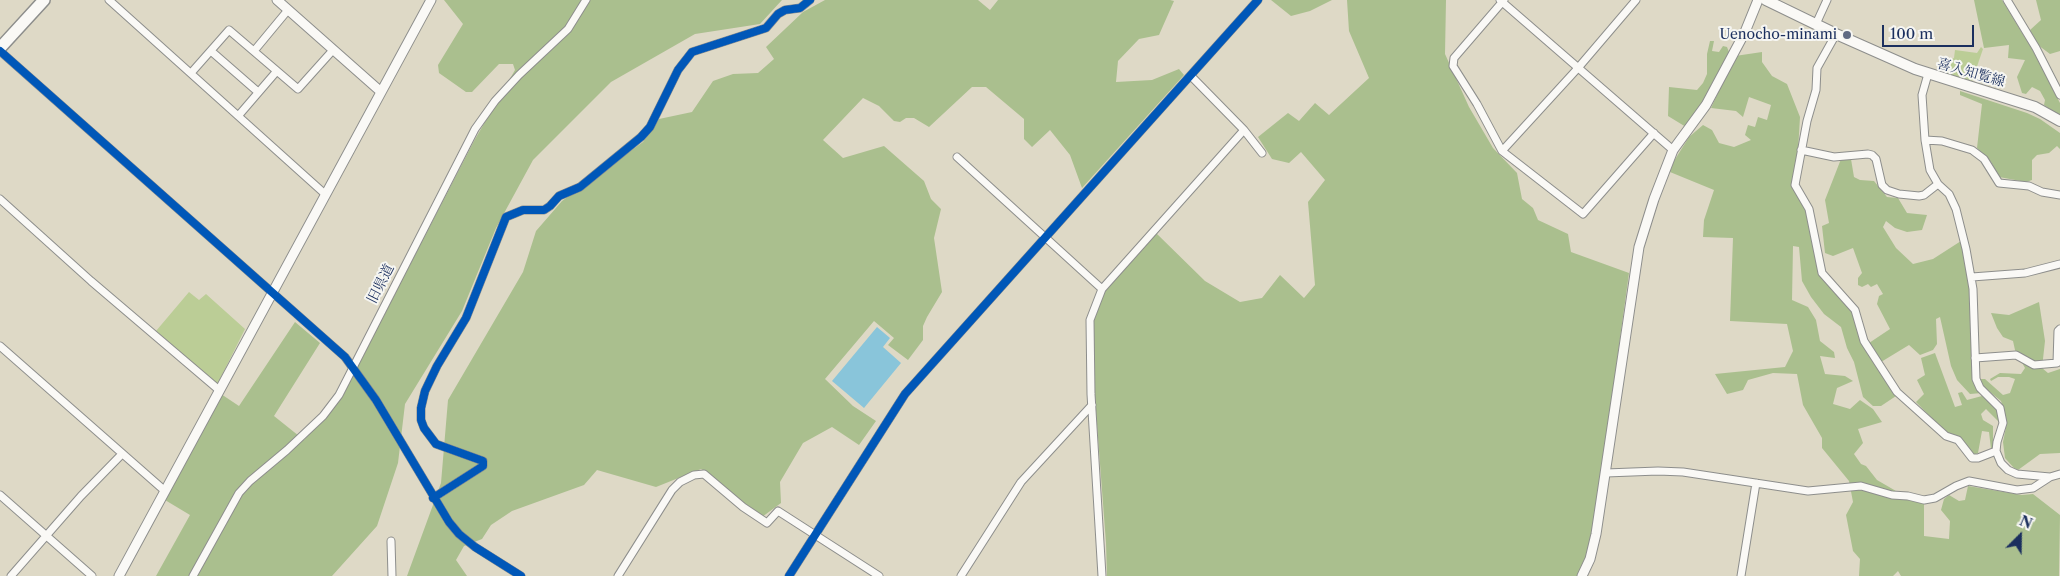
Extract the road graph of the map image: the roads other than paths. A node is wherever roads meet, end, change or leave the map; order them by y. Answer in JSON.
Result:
{"nodes":[{"id":1,"x":44,"y":0,"type":"edge"},
{"id":2,"x":109,"y":0,"type":"edge"},
{"id":3,"x":276,"y":0,"type":"edge"},
{"id":4,"x":431,"y":0,"type":"edge"},
{"id":5,"x":586,"y":0,"type":"edge"},
{"id":6,"x":810,"y":0,"type":"edge"},
{"id":7,"x":1258,"y":0,"type":"edge"},
{"id":8,"x":1636,"y":0,"type":"edge"},
{"id":9,"x":1758,"y":0,"type":"edge"},
{"id":10,"x":1766,"y":0,"type":"edge"},
{"id":11,"x":1826,"y":0,"type":"edge"},
{"id":12,"x":2008,"y":0,"type":"edge"},
{"id":13,"x":1502,"y":1,"type":"edge"},
{"id":14,"x":288,"y":10,"type":"junction"},
{"id":15,"x":1816,"y":24,"type":"junction"},
{"id":16,"x":1836,"y":34,"type":"junction"},
{"id":17,"x":0,"y":50,"type":"edge"},
{"id":18,"x":333,"y":50,"type":"junction"},
{"id":19,"x":210,"y":51,"type":"junction"},
{"id":20,"x":254,"y":51,"type":"junction"},
{"id":21,"x":1578,"y":68,"type":"junction"},
{"id":22,"x":276,"y":72,"type":"junction"},
{"id":23,"x":191,"y":73,"type":"junction"},
{"id":24,"x":1928,"y":74,"type":"junction"},
{"id":25,"x":1191,"y":76,"type":"junction"},
{"id":26,"x":380,"y":91,"type":"junction"},
{"id":27,"x":258,"y":92,"type":"junction"},
{"id":28,"x":2060,"y":95,"type":"edge"},
{"id":29,"x":239,"y":115,"type":"junction"},
{"id":30,"x":2060,"y":121,"type":"edge"},
{"id":31,"x":1244,"y":130,"type":"junction"},
{"id":32,"x":1654,"y":133,"type":"junction"},
{"id":33,"x":1925,"y":140,"type":"junction"},
{"id":34,"x":1673,"y":150,"type":"junction"},
{"id":35,"x":1801,"y":150,"type":"junction"},
{"id":36,"x":1502,"y":151,"type":"junction"},
{"id":37,"x":1262,"y":153,"type":"dead end"},
{"id":38,"x":957,"y":157,"type":"dead end"},
{"id":39,"x":1938,"y":184,"type":"junction"},
{"id":40,"x":325,"y":194,"type":"junction"},
{"id":41,"x":2060,"y":196,"type":"edge"},
{"id":42,"x":0,"y":199,"type":"edge"},
{"id":43,"x":1045,"y":238,"type":"junction"},
{"id":44,"x":2060,"y":264,"type":"edge"},
{"id":45,"x":1972,"y":277,"type":"junction"},
{"id":46,"x":1102,"y":289,"type":"junction"},
{"id":47,"x":272,"y":292,"type":"junction"},
{"id":48,"x":2060,"y":329,"type":"edge"},
{"id":49,"x":0,"y":346,"type":"edge"},
{"id":50,"x":1975,"y":358,"type":"junction"},
{"id":51,"x":353,"y":367,"type":"junction"},
{"id":52,"x":219,"y":390,"type":"junction"},
{"id":53,"x":1092,"y":405,"type":"junction"},
{"id":54,"x":1996,"y":451,"type":"junction"},
{"id":55,"x":122,"y":454,"type":"junction"},
{"id":56,"x":1606,"y":473,"type":"junction"},
{"id":57,"x":2060,"y":474,"type":"edge"},
{"id":58,"x":2050,"y":477,"type":"junction"},
{"id":59,"x":1756,"y":483,"type":"junction"},
{"id":60,"x":164,"y":491,"type":"junction"},
{"id":61,"x":0,"y":495,"type":"edge"},
{"id":62,"x":433,"y":498,"type":"junction"},
{"id":63,"x":816,"y":535,"type":"junction"},
{"id":64,"x":47,"y":537,"type":"junction"},
{"id":65,"x":391,"y":541,"type":"dead end"},
{"id":66,"x":10,"y":576,"type":"edge"},
{"id":67,"x":92,"y":576,"type":"edge"},
{"id":68,"x":119,"y":576,"type":"edge"},
{"id":69,"x":193,"y":576,"type":"edge"},
{"id":70,"x":392,"y":576,"type":"edge"},
{"id":71,"x":521,"y":576,"type":"edge"},
{"id":72,"x":618,"y":576,"type":"edge"},
{"id":73,"x":789,"y":576,"type":"edge"},
{"id":74,"x":879,"y":576,"type":"edge"},
{"id":75,"x":961,"y":576,"type":"edge"},
{"id":76,"x":1102,"y":576,"type":"edge"},
{"id":77,"x":1582,"y":576,"type":"edge"},
{"id":78,"x":1741,"y":576,"type":"edge"}],
"edges":[{"from":1,"to":17,"type":"main road"},
{"from":2,"to":23,"type":"street"},
{"from":3,"to":14,"type":"street"},
{"from":4,"to":26,"type":"street"},
{"from":5,"to":51,"type":"street","name":"旧県道"},
{"from":6,"to":62,"type":"street"},
{"from":7,"to":25,"type":"street"},
{"from":8,"to":21,"type":"street"},
{"from":9,"to":34,"type":"street"},
{"from":10,"to":15,"type":"main road","name":"喜入知覧線"},
{"from":11,"to":15,"type":"street"},
{"from":12,"to":28,"type":"street"},
{"from":13,"to":21,"type":"street"},
{"from":13,"to":36,"type":"street"},
{"from":14,"to":18,"type":"street"},
{"from":14,"to":20,"type":"street"},
{"from":15,"to":16,"type":"main road","name":"喜入知覧線"},
{"from":16,"to":24,"type":"main road","name":"喜入知覧線"},
{"from":16,"to":35,"type":"street"},
{"from":17,"to":47,"type":"street"},
{"from":18,"to":22,"type":"street"},
{"from":18,"to":26,"type":"street"},
{"from":19,"to":20,"type":"street"},
{"from":19,"to":23,"type":"street"},
{"from":19,"to":27,"type":"street"},
{"from":20,"to":22,"type":"street"},
{"from":21,"to":32,"type":"street"},
{"from":21,"to":36,"type":"street"},
{"from":22,"to":27,"type":"street"},
{"from":23,"to":29,"type":"street"},
{"from":24,"to":30,"type":"main road","name":"喜入知覧線"},
{"from":24,"to":33,"type":"street"},
{"from":25,"to":31,"type":"street"},
{"from":25,"to":43,"type":"street"},
{"from":26,"to":40,"type":"street"},
{"from":27,"to":29,"type":"street"},
{"from":29,"to":40,"type":"street"},
{"from":31,"to":37,"type":"street"},
{"from":31,"to":46,"type":"street"},
{"from":32,"to":34,"type":"street"},
{"from":32,"to":36,"type":"street"},
{"from":33,"to":39,"type":"street"},
{"from":33,"to":41,"type":"street"},
{"from":34,"to":56,"type":"street"},
{"from":35,"to":39,"type":"street"},
{"from":35,"to":54,"type":"street"},
{"from":38,"to":43,"type":"street"},
{"from":39,"to":45,"type":"street"},
{"from":40,"to":47,"type":"street"},
{"from":42,"to":52,"type":"street"},
{"from":43,"to":46,"type":"street"},
{"from":43,"to":63,"type":"street"},
{"from":44,"to":45,"type":"street"},
{"from":45,"to":50,"type":"street"},
{"from":46,"to":53,"type":"street"},
{"from":47,"to":51,"type":"street"},
{"from":47,"to":52,"type":"street"},
{"from":48,"to":50,"type":"street"},
{"from":49,"to":55,"type":"street"},
{"from":50,"to":54,"type":"street"},
{"from":51,"to":62,"type":"street"},
{"from":51,"to":69,"type":"street","name":"旧県道"},
{"from":52,"to":60,"type":"street"},
{"from":53,"to":75,"type":"street"},
{"from":53,"to":76,"type":"street"},
{"from":54,"to":58,"type":"street"},
{"from":55,"to":60,"type":"street"},
{"from":55,"to":64,"type":"street"},
{"from":56,"to":59,"type":"street"},
{"from":56,"to":77,"type":"street"},
{"from":57,"to":58,"type":"street"},
{"from":58,"to":59,"type":"street"},
{"from":59,"to":78,"type":"street"},
{"from":60,"to":68,"type":"street"},
{"from":61,"to":64,"type":"street"},
{"from":62,"to":71,"type":"street"},
{"from":63,"to":72,"type":"street"},
{"from":63,"to":73,"type":"street"},
{"from":63,"to":74,"type":"street"},
{"from":64,"to":66,"type":"street"},
{"from":64,"to":67,"type":"street"},
{"from":65,"to":70,"type":"street"}]}
